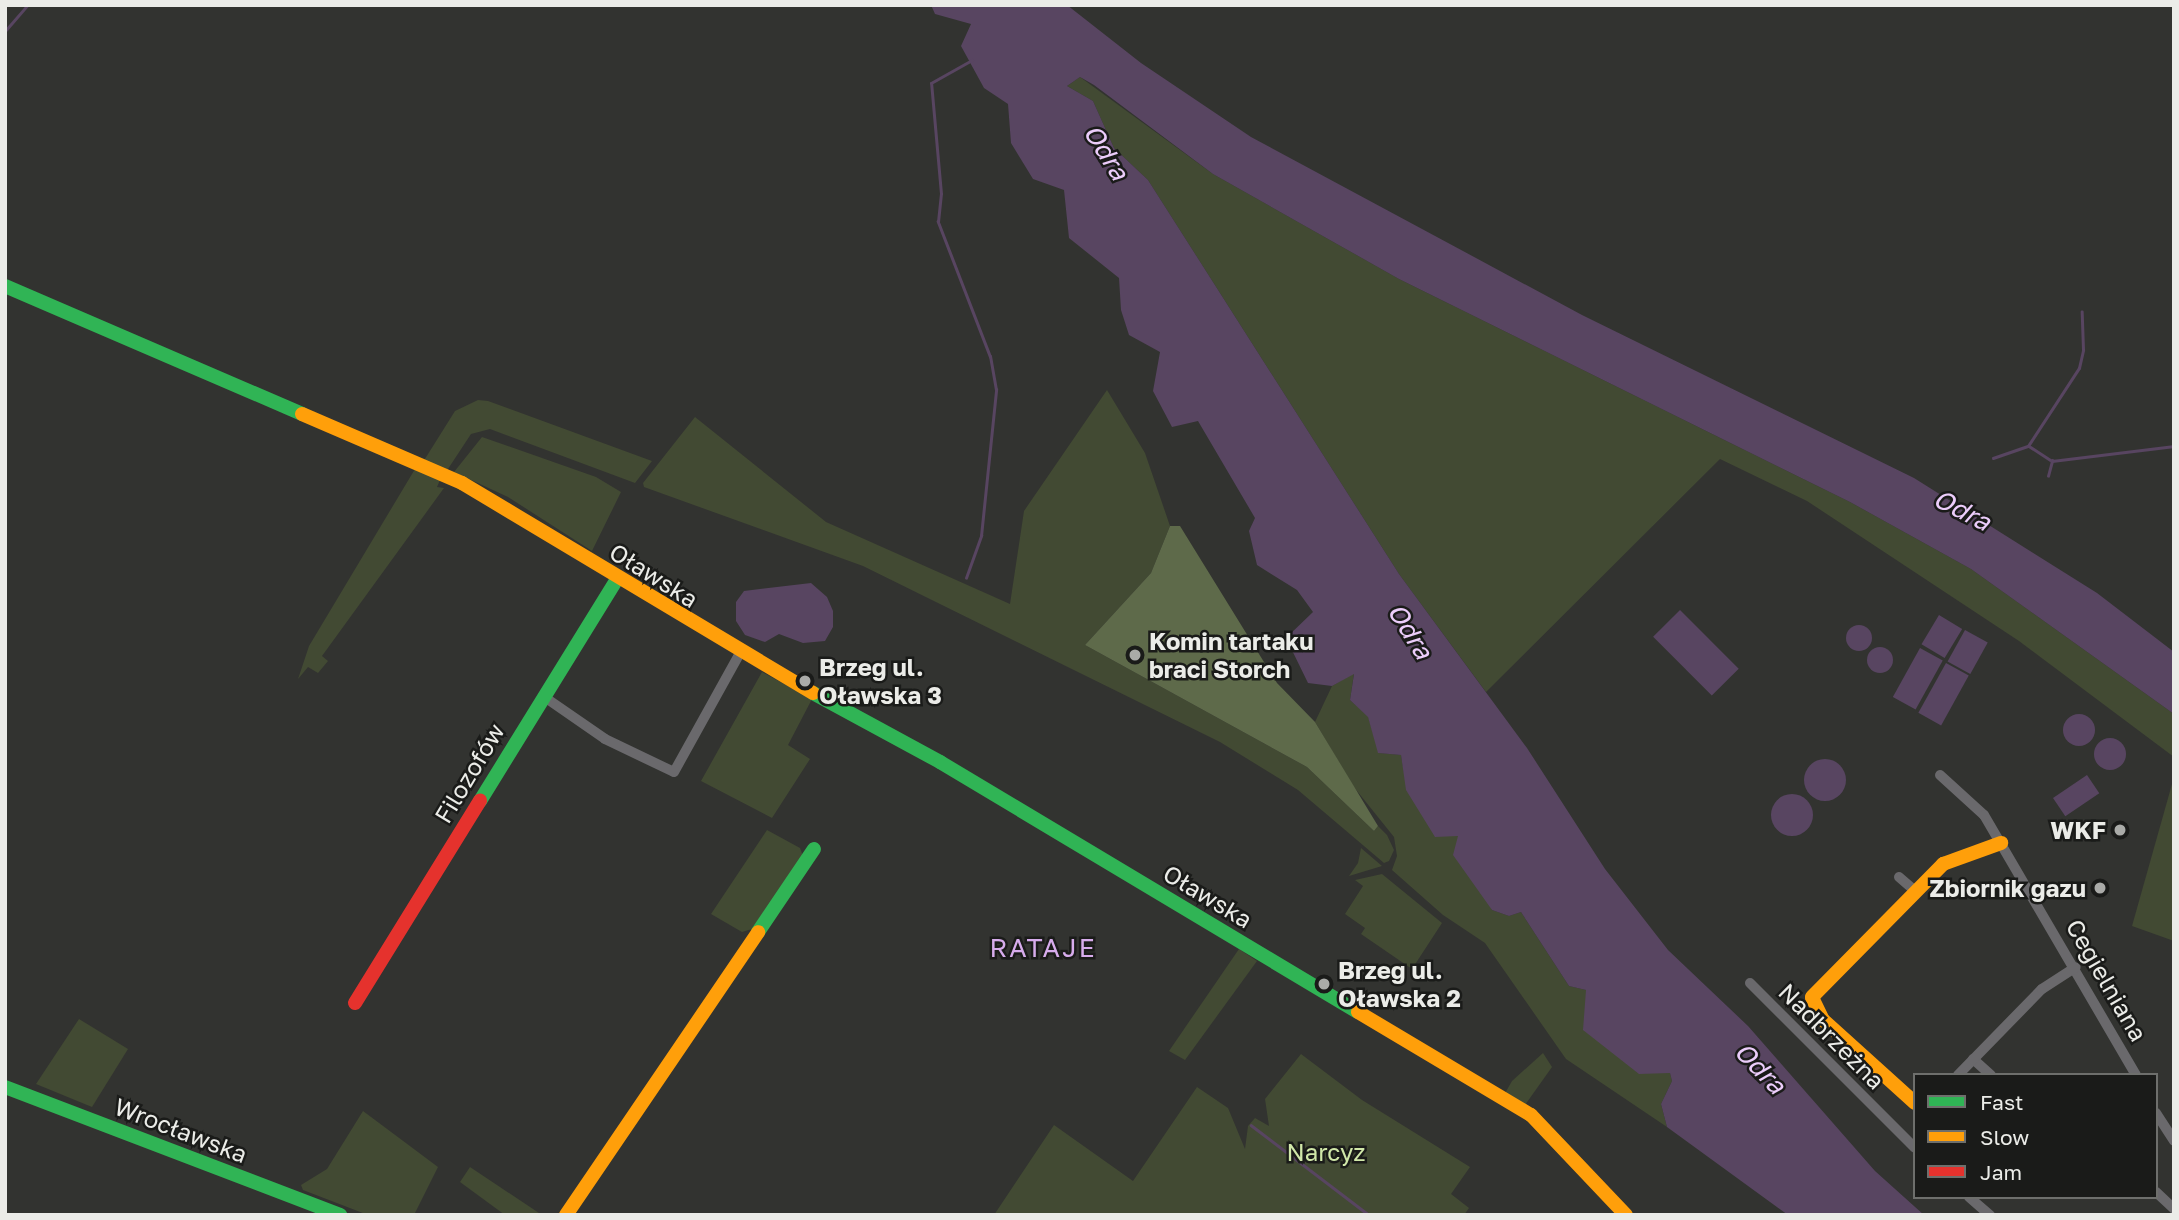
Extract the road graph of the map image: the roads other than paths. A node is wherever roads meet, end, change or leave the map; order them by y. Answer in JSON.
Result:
{"nodes":[{"id":1,"x":5,"y":286,"type":"edge"},
{"id":2,"x":617,"y":579,"type":"junction"},
{"id":3,"x":740,"y":653,"type":"junction"},
{"id":4,"x":542,"y":696,"type":"junction"},
{"id":5,"x":1940,"y":775,"type":"dead end"},
{"id":6,"x":2001,"y":843,"type":"junction"},
{"id":7,"x":814,"y":849,"type":"dead end"},
{"id":8,"x":1899,"y":877,"type":"dead end"},
{"id":9,"x":1916,"y":892,"type":"junction"},
{"id":10,"x":2076,"y":967,"type":"junction"},
{"id":11,"x":1750,"y":983,"type":"dead end"},
{"id":12,"x":355,"y":1003,"type":"dead end"},
{"id":13,"x":1973,"y":1059,"type":"junction"},
{"id":14,"x":1960,"y":1073,"type":"edge"},
{"id":15,"x":1989,"y":1073,"type":"edge"},
{"id":16,"x":2135,"y":1073,"type":"edge"},
{"id":17,"x":5,"y":1087,"type":"edge"},
{"id":18,"x":1913,"y":1101,"type":"edge"},
{"id":19,"x":2158,"y":1116,"type":"edge"},
{"id":20,"x":2174,"y":1141,"type":"edge"},
{"id":21,"x":1913,"y":1146,"type":"edge"},
{"id":22,"x":2158,"y":1194,"type":"edge"},
{"id":23,"x":1971,"y":1199,"type":"edge"},
{"id":24,"x":2174,"y":1209,"type":"edge"},
{"id":25,"x":340,"y":1215,"type":"edge"},
{"id":26,"x":566,"y":1215,"type":"edge"},
{"id":27,"x":1626,"y":1215,"type":"edge"},
{"id":28,"x":1990,"y":1215,"type":"edge"}],
"edges":[{"from":1,"to":2,"type":"street","name":"Oławska"},
{"from":2,"to":3,"type":"street","name":"Oławska"},
{"from":2,"to":4,"type":"street","name":"Filozofów"},
{"from":3,"to":4,"type":"street"},
{"from":3,"to":27,"type":"street","name":"Oławska"},
{"from":4,"to":12,"type":"street","name":"Filozofów"},
{"from":5,"to":6,"type":"street","name":"Cegielniana"},
{"from":6,"to":9,"type":"street"},
{"from":6,"to":10,"type":"street","name":"Cegielniana"},
{"from":7,"to":26,"type":"street"},
{"from":8,"to":9,"type":"street"},
{"from":9,"to":18,"type":"street"},
{"from":10,"to":13,"type":"street"},
{"from":10,"to":16,"type":"street","name":"Cegielniana"},
{"from":11,"to":21,"type":"street","name":"Nadbrzeżna"},
{"from":13,"to":14,"type":"street"},
{"from":13,"to":15,"type":"street"},
{"from":17,"to":25,"type":"street","name":"Wrocławska"},
{"from":19,"to":20,"type":"street"},
{"from":22,"to":24,"type":"street"},
{"from":23,"to":28,"type":"street"}]}
